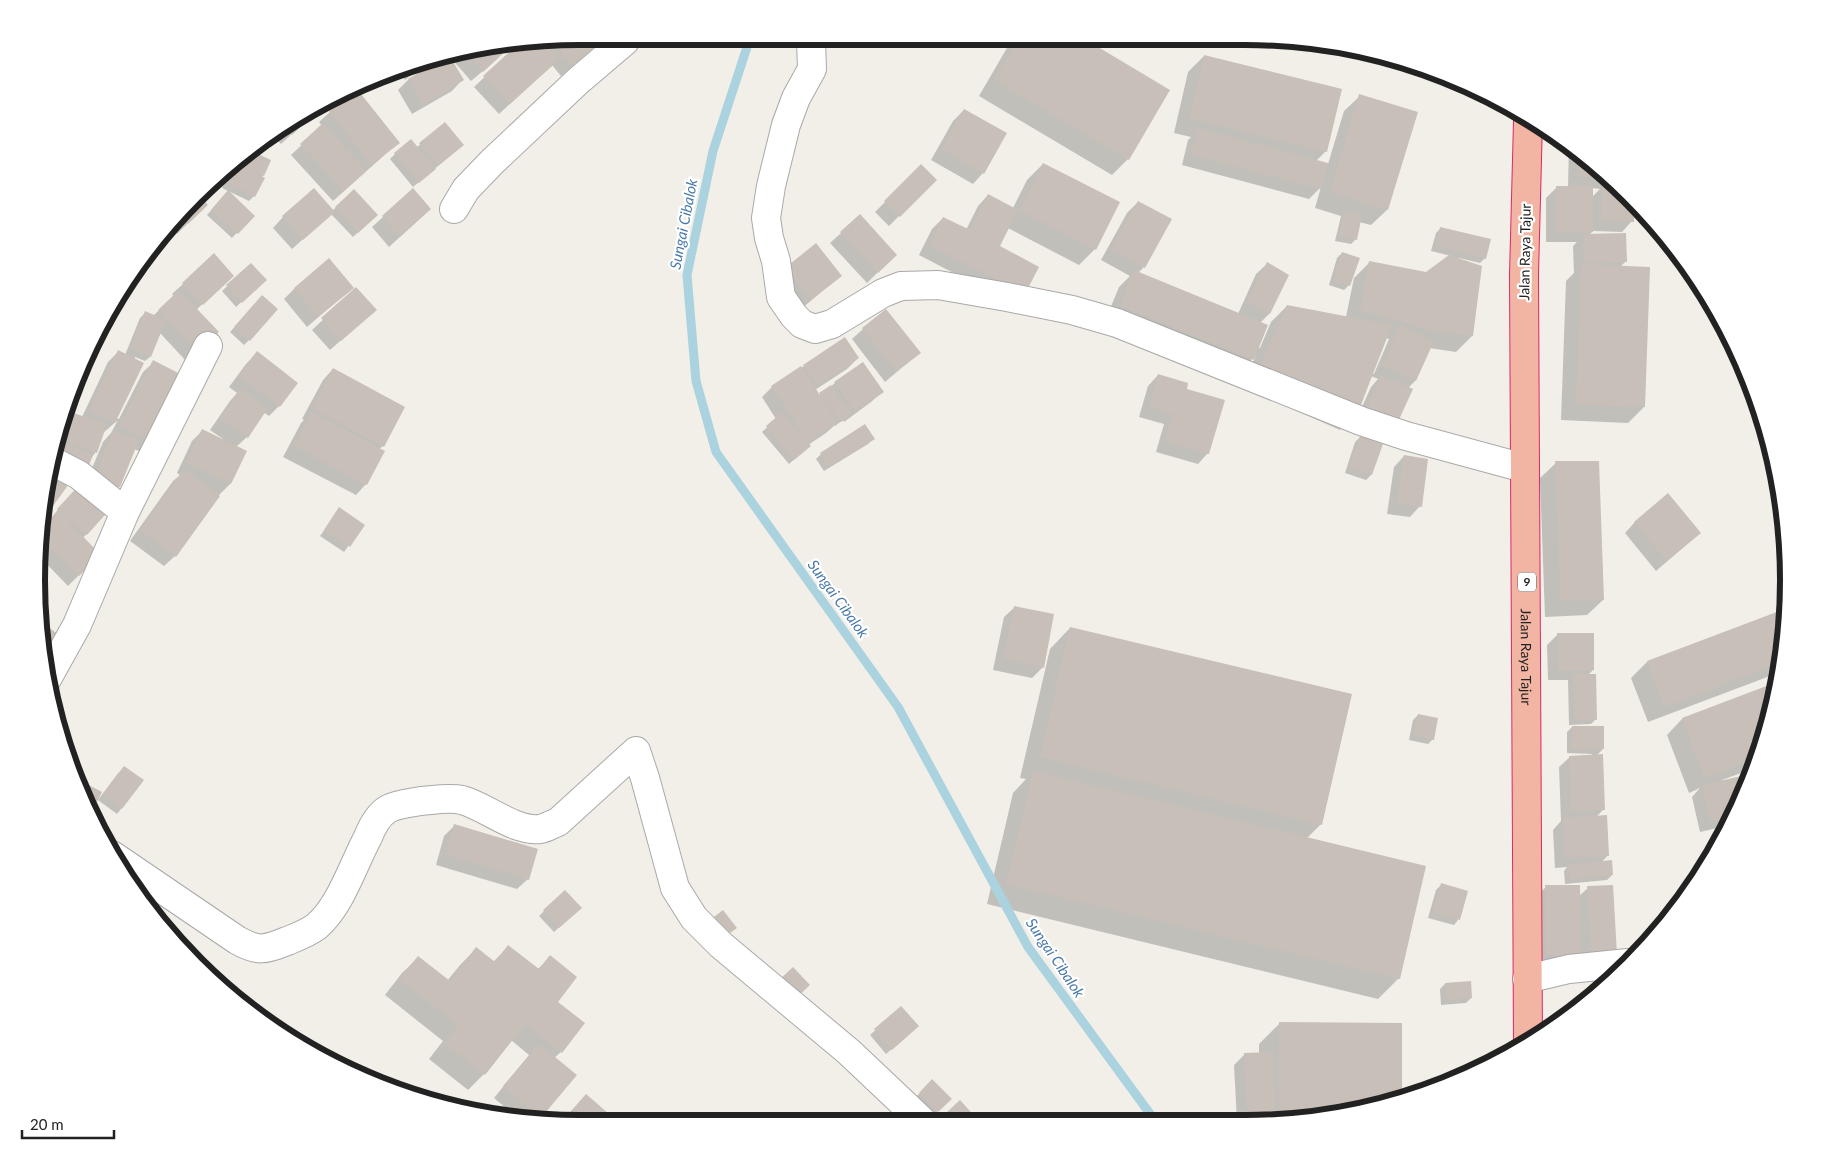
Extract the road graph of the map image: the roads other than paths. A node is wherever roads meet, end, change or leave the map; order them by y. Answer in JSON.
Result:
{"nodes":[{"id":1,"x":620,"y":45,"type":"edge"},
{"id":2,"x":811,"y":45,"type":"edge"},
{"id":3,"x":1528,"y":126,"type":"edge"},
{"id":4,"x":454,"y":209,"type":"dead end"},
{"id":5,"x":208,"y":346,"type":"dead end"},
{"id":6,"x":58,"y":464,"type":"edge"},
{"id":7,"x":1524,"y":468,"type":"junction"},
{"id":8,"x":125,"y":512,"type":"junction"},
{"id":9,"x":53,"y":668,"type":"edge"},
{"id":10,"x":128,"y":866,"type":"edge"},
{"id":11,"x":1617,"y":964,"type":"edge"},
{"id":12,"x":1527,"y":979,"type":"junction"},
{"id":13,"x":1528,"y":1033,"type":"edge"},
{"id":14,"x":916,"y":1115,"type":"edge"}],
"edges":[{"from":1,"to":4,"type":"street"},
{"from":2,"to":7,"type":"street"},
{"from":3,"to":7,"type":"highway","name":"Jalan Raya Tajur","number":"9"},
{"from":5,"to":8,"type":"street"},
{"from":6,"to":8,"type":"street"},
{"from":7,"to":12,"type":"highway","name":"Jalan Raya Tajur","number":"9"},
{"from":8,"to":9,"type":"street"},
{"from":10,"to":14,"type":"street"},
{"from":11,"to":12,"type":"street"},
{"from":12,"to":13,"type":"highway","name":"Jalan Raya Tajur","number":"9"}]}
